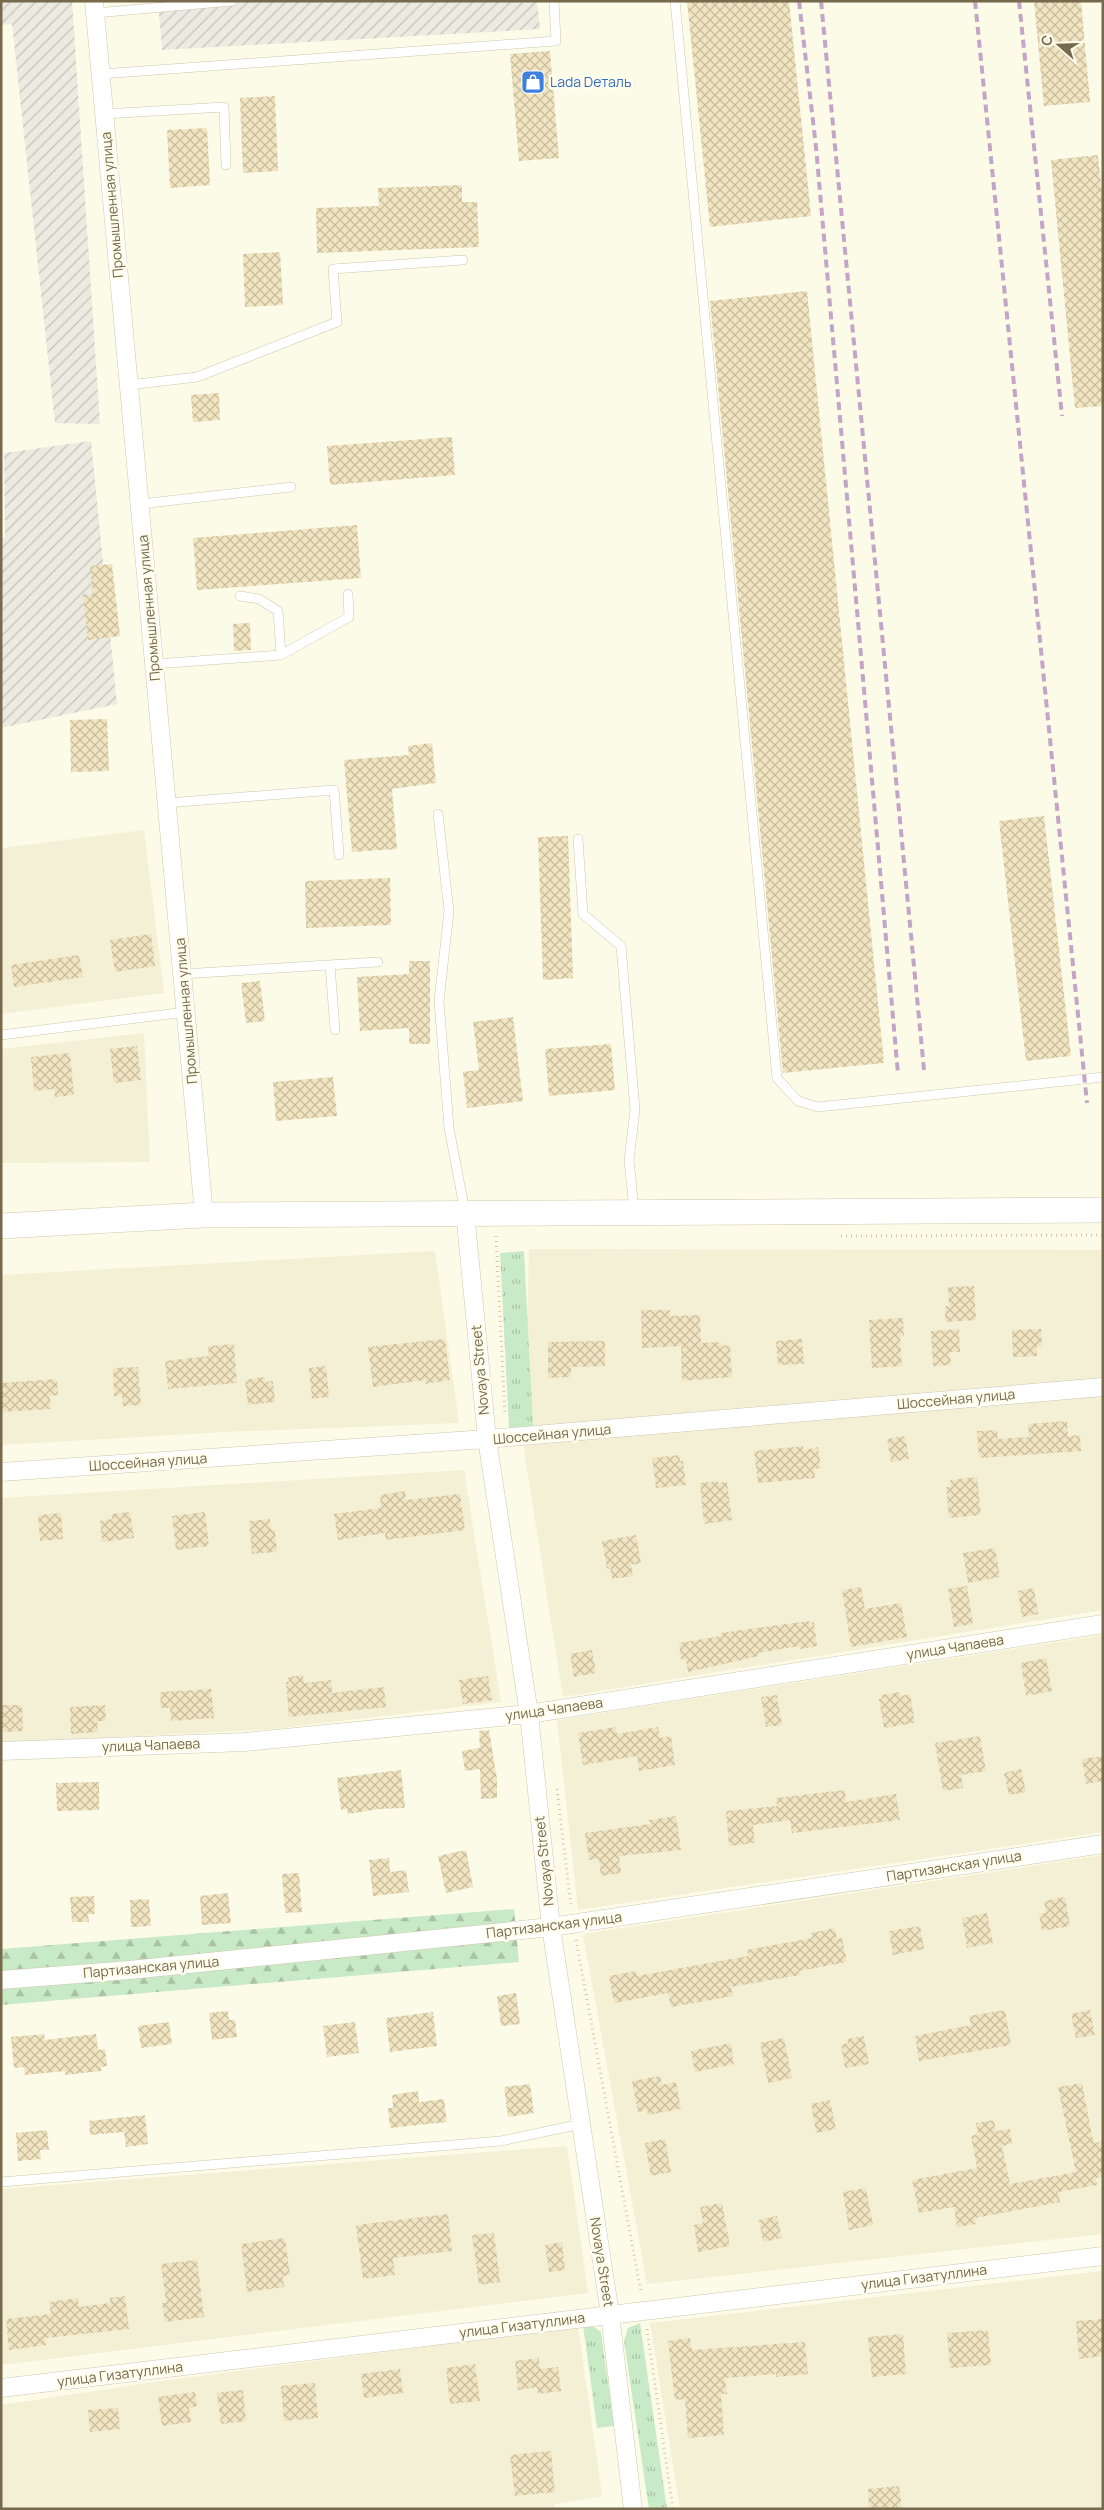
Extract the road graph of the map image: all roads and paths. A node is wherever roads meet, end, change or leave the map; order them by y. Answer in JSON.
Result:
{"nodes":[{"id":1,"x":232,"y":1,"type":"edge"},
{"id":2,"x":554,"y":1,"type":"edge"},
{"id":3,"x":675,"y":1,"type":"edge"},
{"id":4,"x":94,"y":7,"type":"edge"},
{"id":5,"x":100,"y":74,"type":"junction"},
{"id":6,"x":104,"y":114,"type":"junction"},
{"id":7,"x":226,"y":165,"type":"dead end"},
{"id":8,"x":463,"y":260,"type":"dead end"},
{"id":9,"x":129,"y":385,"type":"junction"},
{"id":10,"x":292,"y":487,"type":"dead end"},
{"id":11,"x":140,"y":504,"type":"junction"},
{"id":12,"x":348,"y":594,"type":"dead end"},
{"id":13,"x":240,"y":596,"type":"dead end"},
{"id":14,"x":281,"y":655,"type":"junction"},
{"id":15,"x":154,"y":664,"type":"junction"},
{"id":16,"x":167,"y":803,"type":"junction"},
{"id":17,"x":438,"y":814,"type":"dead end"},
{"id":18,"x":578,"y":839,"type":"dead end"},
{"id":19,"x":339,"y":855,"type":"dead end"},
{"id":20,"x":378,"y":962,"type":"dead end"},
{"id":21,"x":330,"y":965,"type":"junction"},
{"id":22,"x":182,"y":974,"type":"junction"},
{"id":23,"x":186,"y":1012,"type":"junction"},
{"id":24,"x":335,"y":1030,"type":"dead end"},
{"id":25,"x":1,"y":1035,"type":"edge"},
{"id":26,"x":1103,"y":1077,"type":"edge"},
{"id":27,"x":1103,"y":1210,"type":"edge"},
{"id":28,"x":465,"y":1212,"type":"junction"},
{"id":29,"x":634,"y":1212,"type":"junction"},
{"id":30,"x":204,"y":1215,"type":"junction"},
{"id":31,"x":1,"y":1226,"type":"edge"},
{"id":32,"x":1103,"y":1235,"type":"edge"},
{"id":33,"x":496,"y":1236,"type":"junction"},
{"id":34,"x":506,"y":1236,"type":"dead end"},
{"id":35,"x":834,"y":1236,"type":"dead end"},
{"id":36,"x":469,"y":1249,"type":"junction"},
{"id":37,"x":1103,"y":1387,"type":"edge"},
{"id":38,"x":506,"y":1438,"type":"junction"},
{"id":39,"x":487,"y":1439,"type":"junction"},
{"id":40,"x":1,"y":1472,"type":"edge"},
{"id":41,"x":1103,"y":1624,"type":"edge"},
{"id":42,"x":529,"y":1714,"type":"junction"},
{"id":43,"x":1,"y":1751,"type":"edge"},
{"id":44,"x":556,"y":1779,"type":"dead end"},
{"id":45,"x":1103,"y":1844,"type":"edge"},
{"id":46,"x":573,"y":1924,"type":"junction"},
{"id":47,"x":551,"y":1927,"type":"junction"},
{"id":48,"x":1,"y":1980,"type":"edge"},
{"id":49,"x":581,"y":2124,"type":"junction"},
{"id":50,"x":1,"y":2182,"type":"edge"},
{"id":51,"x":1103,"y":2256,"type":"edge"},
{"id":52,"x":644,"y":2310,"type":"junction"},
{"id":53,"x":610,"y":2314,"type":"junction"},
{"id":54,"x":1,"y":2388,"type":"edge"},
{"id":55,"x":634,"y":2509,"type":"edge"},
{"id":56,"x":673,"y":2509,"type":"edge"}],
"edges":[{"from":1,"to":4,"type":"lane"},
{"from":2,"to":5,"type":"lane"},
{"from":3,"to":26,"type":"lane"},
{"from":4,"to":5,"type":"street","name":"Промышленная улица"},
{"from":5,"to":6,"type":"street","name":"Промышленная улица"},
{"from":6,"to":7,"type":"lane"},
{"from":6,"to":9,"type":"street","name":"Промышленная улица"},
{"from":8,"to":9,"type":"lane"},
{"from":9,"to":11,"type":"street","name":"Промышленная улица"},
{"from":10,"to":11,"type":"lane"},
{"from":11,"to":15,"type":"street","name":"Промышленная улица"},
{"from":12,"to":14,"type":"lane"},
{"from":13,"to":14,"type":"lane"},
{"from":14,"to":15,"type":"lane"},
{"from":15,"to":16,"type":"street","name":"Промышленная улица"},
{"from":16,"to":19,"type":"lane"},
{"from":16,"to":22,"type":"street","name":"Промышленная улица"},
{"from":17,"to":28,"type":"lane"},
{"from":18,"to":29,"type":"lane"},
{"from":20,"to":21,"type":"lane"},
{"from":21,"to":22,"type":"lane"},
{"from":21,"to":24,"type":"lane"},
{"from":22,"to":23,"type":"street","name":"Промышленная улица"},
{"from":23,"to":25,"type":"lane"},
{"from":23,"to":30,"type":"street","name":"Промышленная улица"},
{"from":27,"to":29,"type":"main road"},
{"from":28,"to":29,"type":"main road"},
{"from":28,"to":30,"type":"main road"},
{"from":28,"to":36,"type":"street","name":"Novaya Street"},
{"from":30,"to":31,"type":"main road"},
{"from":32,"to":35,"type":"path"},
{"from":33,"to":34,"type":"path"},
{"from":33,"to":36,"type":"path"},
{"from":33,"to":38,"type":"path"},
{"from":36,"to":39,"type":"street","name":"Novaya Street"},
{"from":37,"to":38,"type":"street","name":"Шоссейная улица"},
{"from":38,"to":39,"type":"street","name":"Шоссейная улица"},
{"from":39,"to":40,"type":"street","name":"Шоссейная улица"},
{"from":39,"to":42,"type":"street","name":"Novaya Street"},
{"from":41,"to":42,"type":"street","name":"улица Чапаева"},
{"from":42,"to":43,"type":"street","name":"улица Чапаева"},
{"from":42,"to":47,"type":"street","name":"Novaya Street"},
{"from":44,"to":46,"type":"path"},
{"from":45,"to":46,"type":"street","name":"Партизанская улица"},
{"from":46,"to":47,"type":"street","name":"Партизанская улица"},
{"from":46,"to":52,"type":"path"},
{"from":47,"to":48,"type":"street","name":"Партизанская улица"},
{"from":47,"to":49,"type":"street","name":"Novaya Street"},
{"from":49,"to":50,"type":"lane"},
{"from":49,"to":53,"type":"street","name":"Novaya Street"},
{"from":51,"to":52,"type":"street","name":"улица Гизатуллина"},
{"from":52,"to":53,"type":"street","name":"улица Гизатуллина"},
{"from":52,"to":56,"type":"path"},
{"from":53,"to":54,"type":"street","name":"улица Гизатуллина"},
{"from":53,"to":55,"type":"street","name":"Novaya Street"}]}
